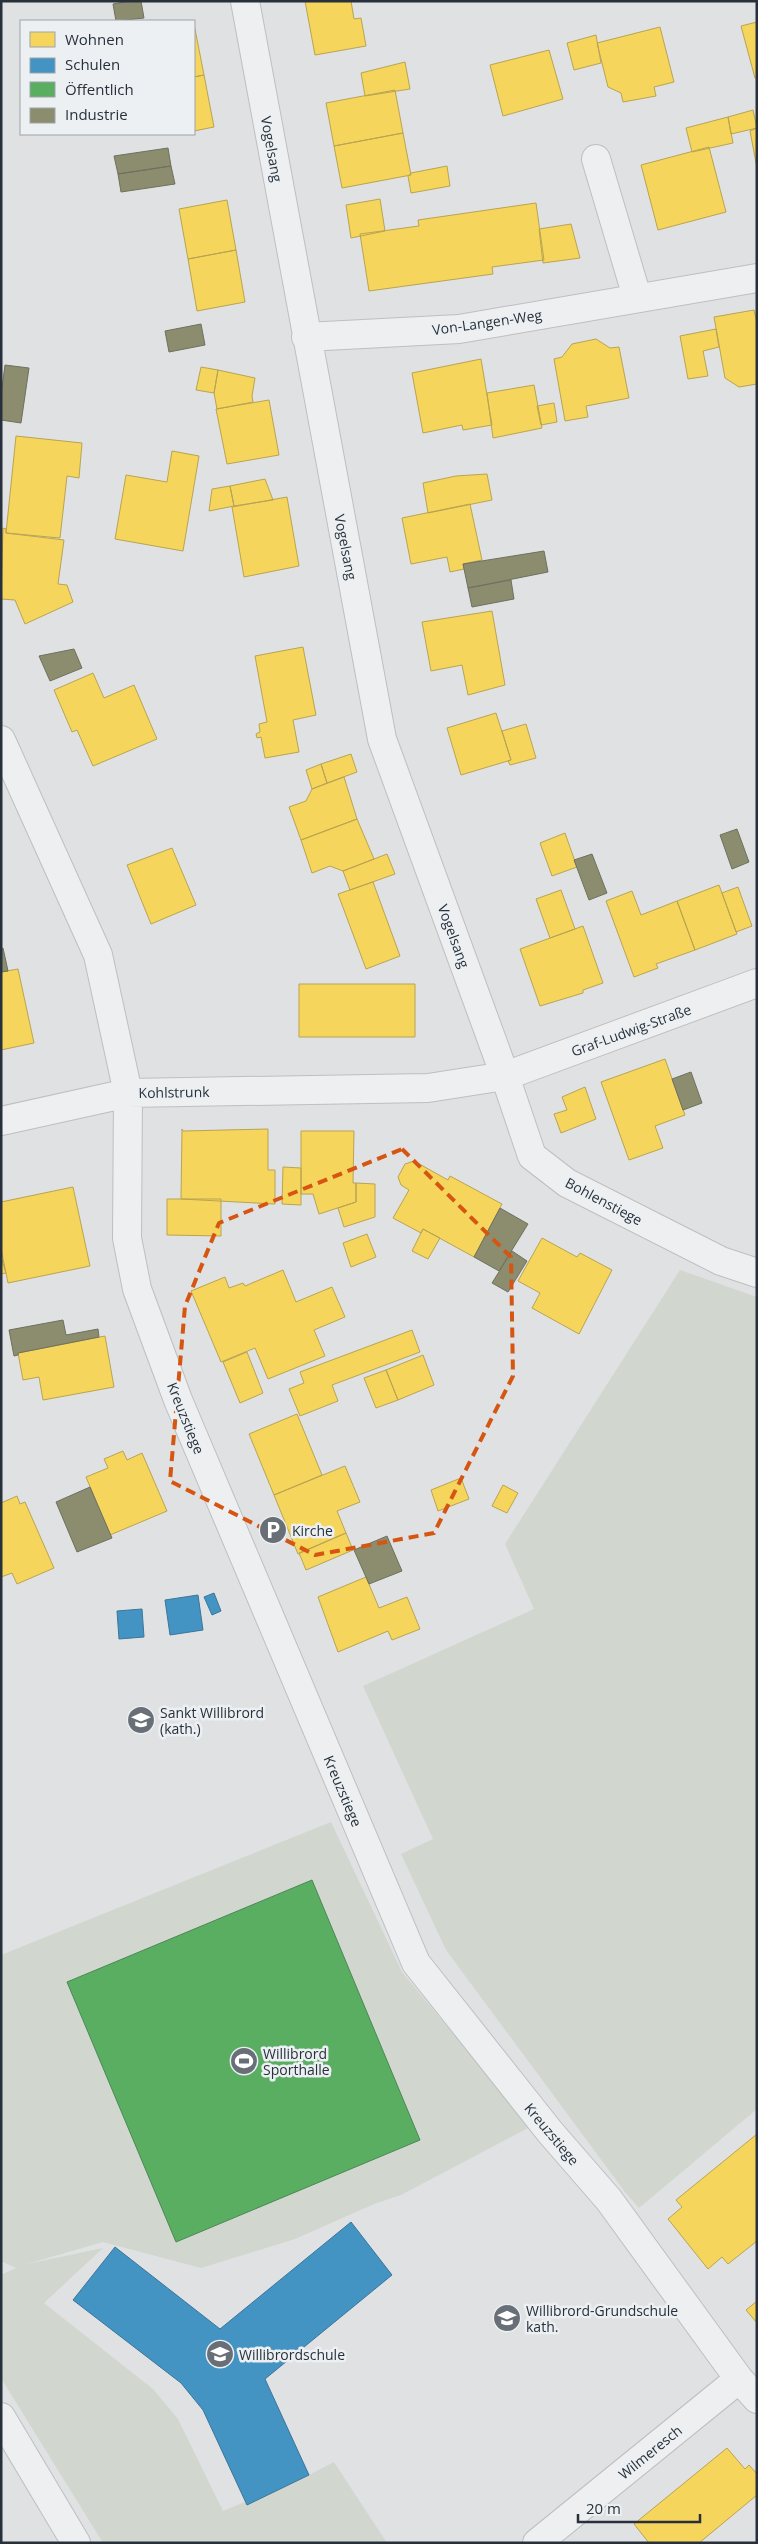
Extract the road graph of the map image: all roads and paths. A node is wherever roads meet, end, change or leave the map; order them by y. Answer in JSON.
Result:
{"nodes":[{"id":1,"x":245,"y":1,"type":"edge"},
{"id":2,"x":596,"y":159,"type":"dead end"},
{"id":3,"x":757,"y":278,"type":"edge"},
{"id":4,"x":637,"y":297,"type":"junction"},
{"id":5,"x":306,"y":337,"type":"junction"},
{"id":6,"x":1,"y":740,"type":"edge"},
{"id":7,"x":757,"y":983,"type":"edge"},
{"id":8,"x":506,"y":1076,"type":"junction"},
{"id":9,"x":128,"y":1093,"type":"junction"},
{"id":10,"x":1,"y":1121,"type":"edge"},
{"id":11,"x":757,"y":1273,"type":"edge"},
{"id":12,"x":739,"y":2379,"type":"junction"},
{"id":13,"x":757,"y":2400,"type":"edge"},
{"id":14,"x":1,"y":2417,"type":"edge"},
{"id":15,"x":76,"y":2543,"type":"edge"},
{"id":16,"x":538,"y":2543,"type":"edge"}],
"edges":[{"from":1,"to":5,"type":"street","name":"Vogelsang"},
{"from":2,"to":4,"type":"street"},
{"from":3,"to":4,"type":"street","name":"Von-Langen-Weg"},
{"from":4,"to":5,"type":"street","name":"Von-Langen-Weg"},
{"from":5,"to":8,"type":"street","name":"Vogelsang"},
{"from":6,"to":9,"type":"street","name":"Kohlstrunk"},
{"from":7,"to":8,"type":"street","name":"Graf-Ludwig-Straße"},
{"from":8,"to":9,"type":"street","name":"Kohlstrunk"},
{"from":8,"to":11,"type":"street","name":"Bohlenstiege"},
{"from":9,"to":10,"type":"street"},
{"from":9,"to":12,"type":"street","name":"Kreuzstiege"},
{"from":12,"to":13,"type":"street","name":"Kreuzstiege"},
{"from":12,"to":16,"type":"street","name":"Wilmeresch"},
{"from":14,"to":15,"type":"street"}]}
